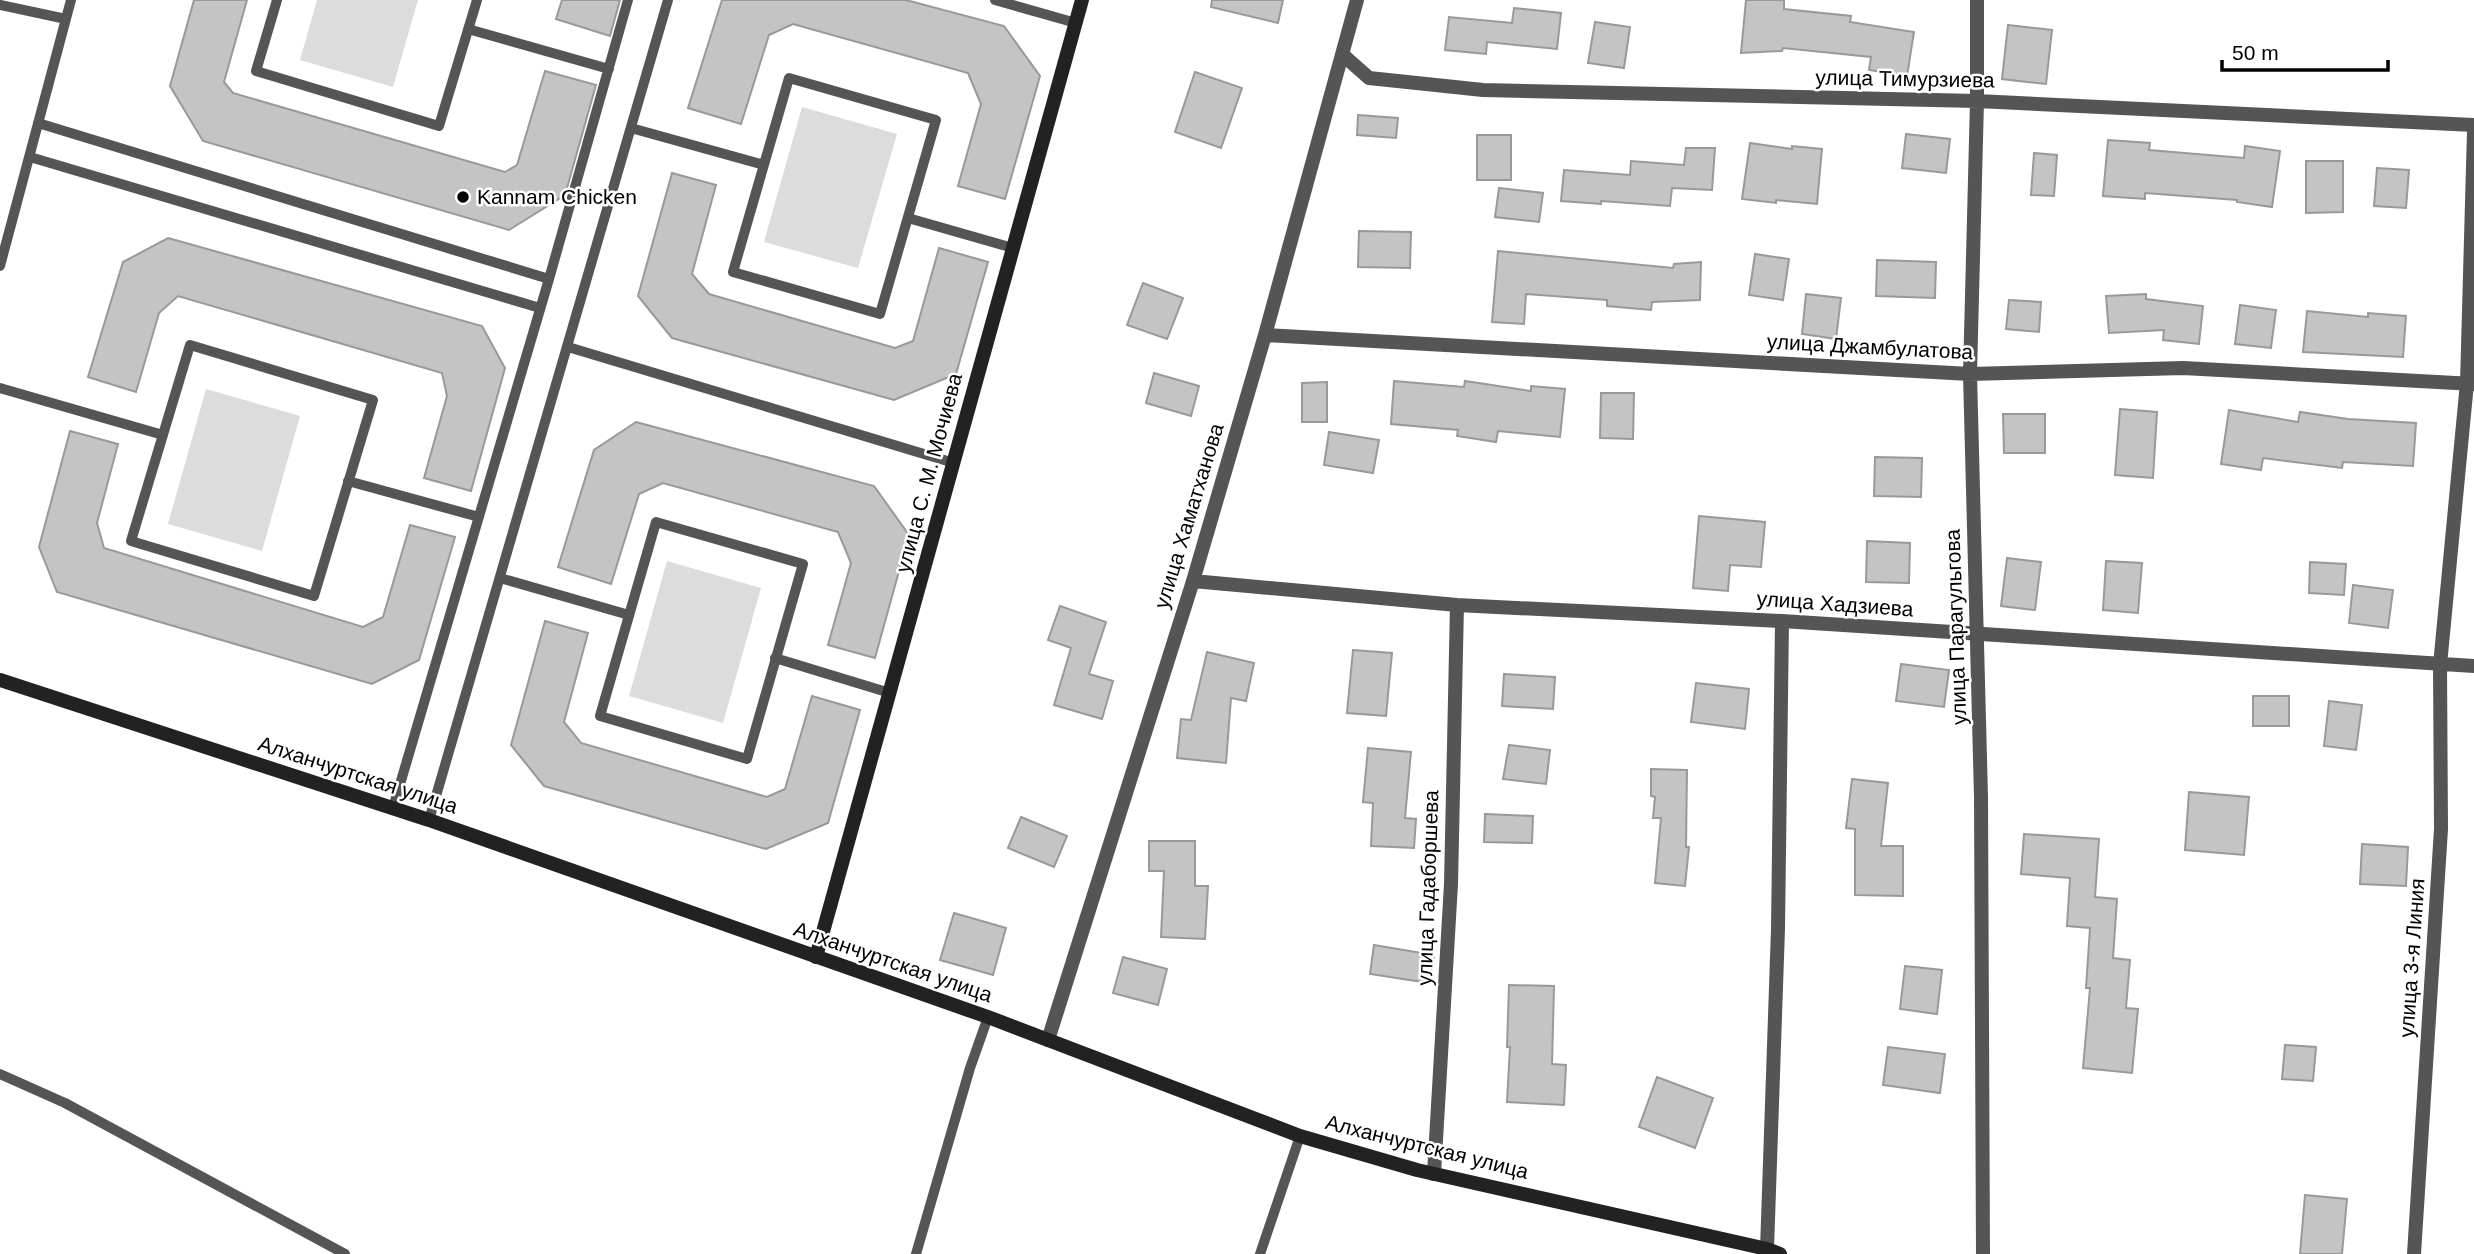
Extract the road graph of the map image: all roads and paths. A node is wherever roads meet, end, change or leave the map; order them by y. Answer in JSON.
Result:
{"nodes":[{"id":1,"x":71,"y":0,"type":"edge"},
{"id":2,"x":277,"y":0,"type":"edge"},
{"id":3,"x":477,"y":0,"type":"edge"},
{"id":4,"x":628,"y":0,"type":"edge"},
{"id":5,"x":668,"y":0,"type":"edge"},
{"id":6,"x":995,"y":0,"type":"edge"},
{"id":7,"x":1082,"y":0,"type":"edge"},
{"id":8,"x":1357,"y":0,"type":"edge"},
{"id":9,"x":1977,"y":0,"type":"edge"},
{"id":10,"x":0,"y":5,"type":"edge"},
{"id":11,"x":66,"y":19,"type":"junction"},
{"id":12,"x":1076,"y":23,"type":"junction"},
{"id":13,"x":468,"y":29,"type":"junction"},
{"id":14,"x":1343,"y":55,"type":"junction"},
{"id":15,"x":609,"y":69,"type":"junction"},
{"id":16,"x":1977,"y":101,"type":"junction"},
{"id":17,"x":38,"y":123,"type":"junction"},
{"id":18,"x":2474,"y":125,"type":"edge"},
{"id":19,"x":631,"y":128,"type":"junction"},
{"id":20,"x":2474,"y":131,"type":"edge"},
{"id":21,"x":30,"y":157,"type":"junction"},
{"id":22,"x":764,"y":165,"type":"junction"},
{"id":23,"x":908,"y":218,"type":"junction"},
{"id":24,"x":1013,"y":248,"type":"junction"},
{"id":25,"x":0,"y":266,"type":"edge"},
{"id":26,"x":549,"y":279,"type":"junction"},
{"id":27,"x":540,"y":308,"type":"junction"},
{"id":28,"x":1265,"y":335,"type":"junction"},
{"id":29,"x":568,"y":347,"type":"junction"},
{"id":30,"x":1970,"y":374,"type":"junction"},
{"id":31,"x":2470,"y":384,"type":"edge"},
{"id":32,"x":0,"y":388,"type":"edge"},
{"id":33,"x":163,"y":435,"type":"junction"},
{"id":34,"x":954,"y":463,"type":"junction"},
{"id":35,"x":348,"y":481,"type":"junction"},
{"id":36,"x":479,"y":517,"type":"junction"},
{"id":37,"x":500,"y":578,"type":"junction"},
{"id":38,"x":1193,"y":581,"type":"junction"},
{"id":39,"x":1457,"y":605,"type":"junction"},
{"id":40,"x":629,"y":615,"type":"junction"},
{"id":41,"x":1782,"y":621,"type":"junction"},
{"id":42,"x":1977,"y":634,"type":"junction"},
{"id":43,"x":775,"y":659,"type":"junction"},
{"id":44,"x":2440,"y":665,"type":"junction"},
{"id":45,"x":2474,"y":666,"type":"edge"},
{"id":46,"x":0,"y":680,"type":"edge"},
{"id":47,"x":890,"y":693,"type":"junction"},
{"id":48,"x":393,"y":808,"type":"junction"},
{"id":49,"x":429,"y":820,"type":"junction"},
{"id":50,"x":816,"y":957,"type":"junction"},
{"id":51,"x":988,"y":1017,"type":"junction"},
{"id":52,"x":1048,"y":1041,"type":"junction"},
{"id":53,"x":0,"y":1074,"type":"edge"},
{"id":54,"x":1300,"y":1136,"type":"junction"},
{"id":55,"x":1434,"y":1174,"type":"junction"},
{"id":56,"x":1774,"y":1252,"type":"edge"},
{"id":57,"x":345,"y":1254,"type":"edge"},
{"id":58,"x":916,"y":1254,"type":"edge"},
{"id":59,"x":1260,"y":1254,"type":"edge"},
{"id":60,"x":1983,"y":1254,"type":"edge"},
{"id":61,"x":2414,"y":1254,"type":"edge"}],
"edges":[{"from":1,"to":11,"type":"lane"},
{"from":2,"to":13,"type":"lane"},
{"from":3,"to":13,"type":"lane"},
{"from":4,"to":15,"type":"lane"},
{"from":5,"to":19,"type":"lane"},
{"from":6,"to":12,"type":"lane"},
{"from":7,"to":12,"type":"street","name":"улица С. М. Мочиева"},
{"from":8,"to":14,"type":"street","name":"улица Хаматханова"},
{"from":9,"to":16,"type":"street","name":"улица Парагульгова"},
{"from":10,"to":11,"type":"lane"},
{"from":11,"to":17,"type":"lane"},
{"from":12,"to":24,"type":"street","name":"улица С. М. Мочиева"},
{"from":13,"to":15,"type":"lane"},
{"from":14,"to":16,"type":"street","name":"улица Тимурзиева"},
{"from":14,"to":28,"type":"street","name":"улица Хаматханова"},
{"from":15,"to":26,"type":"lane"},
{"from":16,"to":18,"type":"street","name":"улица Тимурзиева"},
{"from":16,"to":30,"type":"street","name":"улица Парагульгова"},
{"from":17,"to":21,"type":"lane"},
{"from":17,"to":26,"type":"lane"},
{"from":19,"to":22,"type":"lane"},
{"from":19,"to":29,"type":"lane"},
{"from":20,"to":31,"type":"street","name":"улица 3-я Линия"},
{"from":21,"to":25,"type":"lane"},
{"from":21,"to":27,"type":"lane"},
{"from":22,"to":23,"type":"lane"},
{"from":22,"to":23,"type":"lane"},
{"from":23,"to":24,"type":"lane"},
{"from":24,"to":34,"type":"street","name":"улица С. М. Мочиева"},
{"from":26,"to":27,"type":"lane"},
{"from":27,"to":36,"type":"lane"},
{"from":28,"to":30,"type":"street","name":"улица Джамбулатова"},
{"from":28,"to":38,"type":"street","name":"улица Хаматханова"},
{"from":29,"to":34,"type":"lane"},
{"from":29,"to":37,"type":"lane"},
{"from":30,"to":31,"type":"street","name":"улица Джамбулатова"},
{"from":30,"to":42,"type":"street","name":"улица Парагульгова"},
{"from":31,"to":44,"type":"street","name":"улица 3-я Линия"},
{"from":32,"to":33,"type":"lane"},
{"from":33,"to":35,"type":"lane"},
{"from":33,"to":35,"type":"lane"},
{"from":34,"to":47,"type":"street","name":"улица С. М. Мочиева"},
{"from":35,"to":36,"type":"lane"},
{"from":36,"to":48,"type":"lane"},
{"from":37,"to":40,"type":"lane"},
{"from":37,"to":49,"type":"lane"},
{"from":38,"to":39,"type":"street","name":"улица Хадзиева"},
{"from":38,"to":52,"type":"street","name":"улица Хаматханова"},
{"from":39,"to":41,"type":"street","name":"улица Хадзиева"},
{"from":39,"to":55,"type":"street","name":"улица Гадаборшева"},
{"from":40,"to":43,"type":"lane"},
{"from":40,"to":43,"type":"lane"},
{"from":41,"to":42,"type":"street","name":"улица Хадзиева"},
{"from":41,"to":56,"type":"street"},
{"from":42,"to":44,"type":"street","name":"улица Хадзиева"},
{"from":42,"to":60,"type":"street","name":"улица Парагульгова"},
{"from":43,"to":47,"type":"lane"},
{"from":44,"to":45,"type":"street","name":"улица Хадзиева"},
{"from":44,"to":61,"type":"street","name":"улица 3-я Линия"},
{"from":46,"to":48,"type":"street","name":"Алханчуртская улица"},
{"from":47,"to":50,"type":"street","name":"улица С. М. Мочиева"},
{"from":48,"to":49,"type":"street","name":"Алханчуртская улица"},
{"from":49,"to":50,"type":"street","name":"Алханчуртская улица"},
{"from":50,"to":51,"type":"street","name":"Алханчуртская улица"},
{"from":51,"to":52,"type":"street","name":"Алханчуртская улица"},
{"from":51,"to":58,"type":"lane"},
{"from":52,"to":54,"type":"street","name":"Алханчуртская улица"},
{"from":53,"to":57,"type":"lane"},
{"from":54,"to":55,"type":"street","name":"Алханчуртская улица"},
{"from":54,"to":59,"type":"lane"},
{"from":55,"to":56,"type":"street","name":"Алханчуртская улица"}]}
